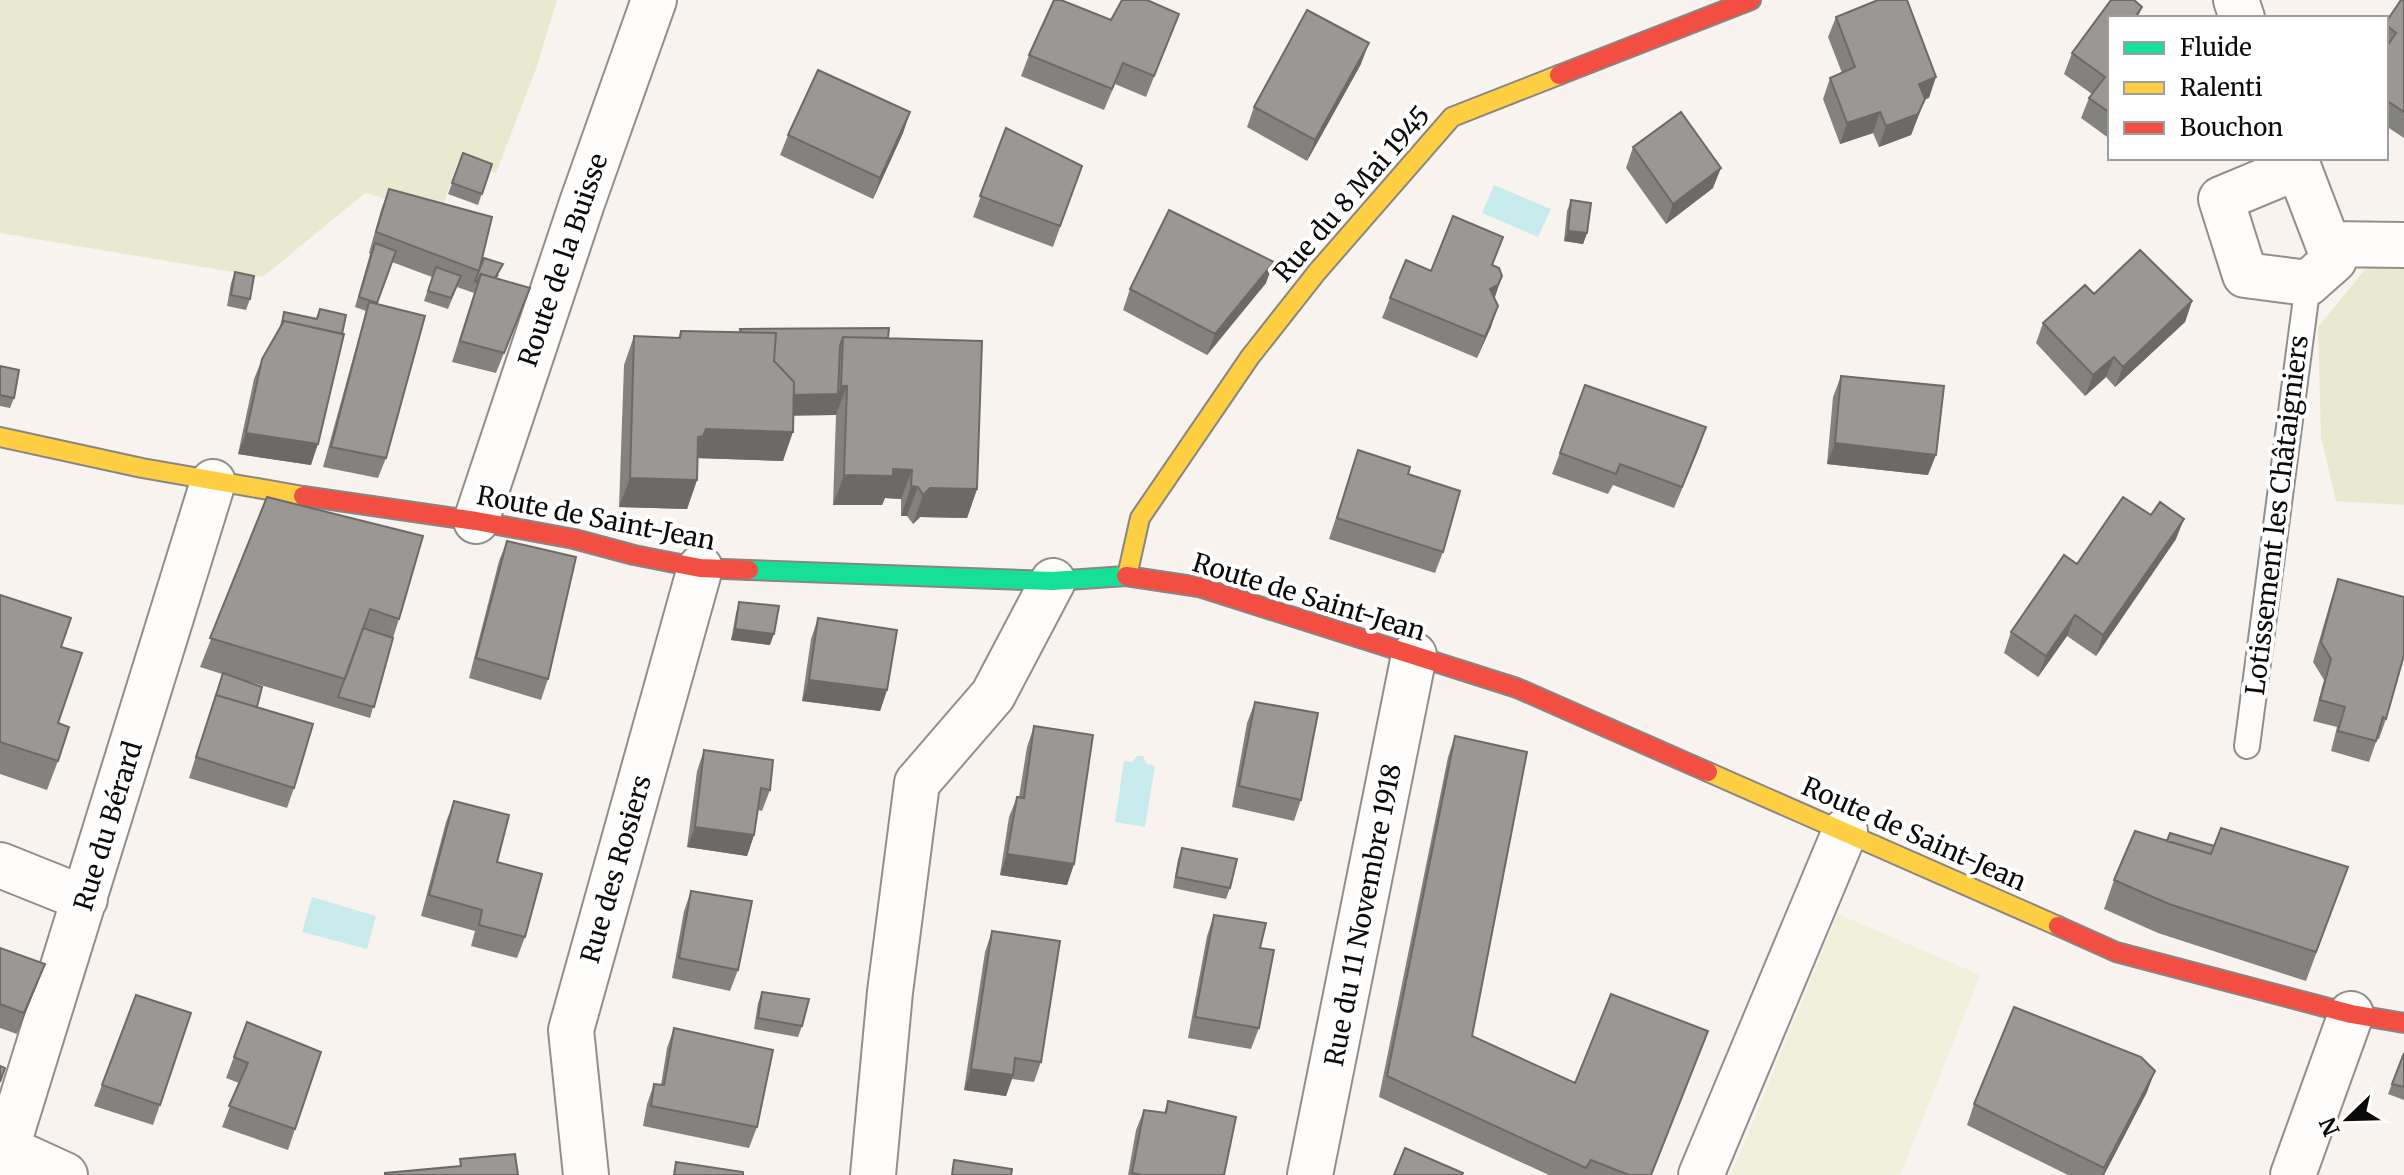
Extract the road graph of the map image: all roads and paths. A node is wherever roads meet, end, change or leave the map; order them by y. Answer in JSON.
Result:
{"nodes":[{"id":1,"x":654,"y":0,"type":"edge"},
{"id":2,"x":1751,"y":0,"type":"edge"},
{"id":3,"x":2297,"y":162,"type":"edge"},
{"id":4,"x":2328,"y":244,"type":"junction"},
{"id":5,"x":2404,"y":245,"type":"edge"},
{"id":6,"x":2308,"y":283,"type":"junction"},
{"id":7,"x":0,"y":437,"type":"edge"},
{"id":8,"x":213,"y":482,"type":"junction"},
{"id":9,"x":476,"y":521,"type":"junction"},
{"id":10,"x":700,"y":568,"type":"junction"},
{"id":11,"x":1127,"y":576,"type":"junction"},
{"id":12,"x":1053,"y":581,"type":"junction"},
{"id":13,"x":1414,"y":655,"type":"junction"},
{"id":14,"x":2247,"y":746,"type":"dead end"},
{"id":15,"x":1845,"y":831,"type":"junction"},
{"id":16,"x":0,"y":865,"type":"edge"},
{"id":17,"x":85,"y":899,"type":"junction"},
{"id":18,"x":2351,"y":1014,"type":"junction"},
{"id":19,"x":2404,"y":1023,"type":"edge"},
{"id":20,"x":4,"y":1160,"type":"edge"},
{"id":21,"x":65,"y":1175,"type":"edge"},
{"id":22,"x":586,"y":1175,"type":"edge"},
{"id":23,"x":873,"y":1175,"type":"edge"},
{"id":24,"x":1310,"y":1175,"type":"edge"},
{"id":25,"x":1701,"y":1175,"type":"edge"},
{"id":26,"x":2293,"y":1175,"type":"edge"}],
"edges":[{"from":1,"to":9,"type":"street","name":"Route de la Buisse"},
{"from":2,"to":11,"type":"main road","name":"Rue du 8 Mai 1945"},
{"from":3,"to":4,"type":"street"},
{"from":3,"to":6,"type":"street"},
{"from":4,"to":5,"type":"street"},
{"from":4,"to":6,"type":"street"},
{"from":6,"to":14,"type":"lane","name":"Lotissement les Châtaigniers"},
{"from":7,"to":8,"type":"main road","name":"Route de Saint-Jean"},
{"from":8,"to":9,"type":"main road","name":"Route de Saint-Jean"},
{"from":8,"to":17,"type":"street","name":"Rue du Bérard"},
{"from":9,"to":10,"type":"main road","name":"Route de Saint-Jean"},
{"from":10,"to":12,"type":"main road","name":"Route de Saint-Jean"},
{"from":10,"to":22,"type":"street","name":"Rue des Rosiers"},
{"from":11,"to":12,"type":"main road","name":"Route de Saint-Jean"},
{"from":11,"to":13,"type":"main road","name":"Route de Saint-Jean"},
{"from":12,"to":23,"type":"street"},
{"from":13,"to":15,"type":"main road","name":"Route de Saint-Jean"},
{"from":13,"to":24,"type":"street","name":"Rue du 11 Novembre 1918"},
{"from":15,"to":18,"type":"main road","name":"Route de Saint-Jean"},
{"from":15,"to":25,"type":"street"},
{"from":16,"to":17,"type":"street"},
{"from":17,"to":20,"type":"street","name":"Rue du Bérard"},
{"from":18,"to":19,"type":"main road","name":"Route de Saint-Jean"},
{"from":18,"to":26,"type":"street"},
{"from":20,"to":21,"type":"street"}]}
